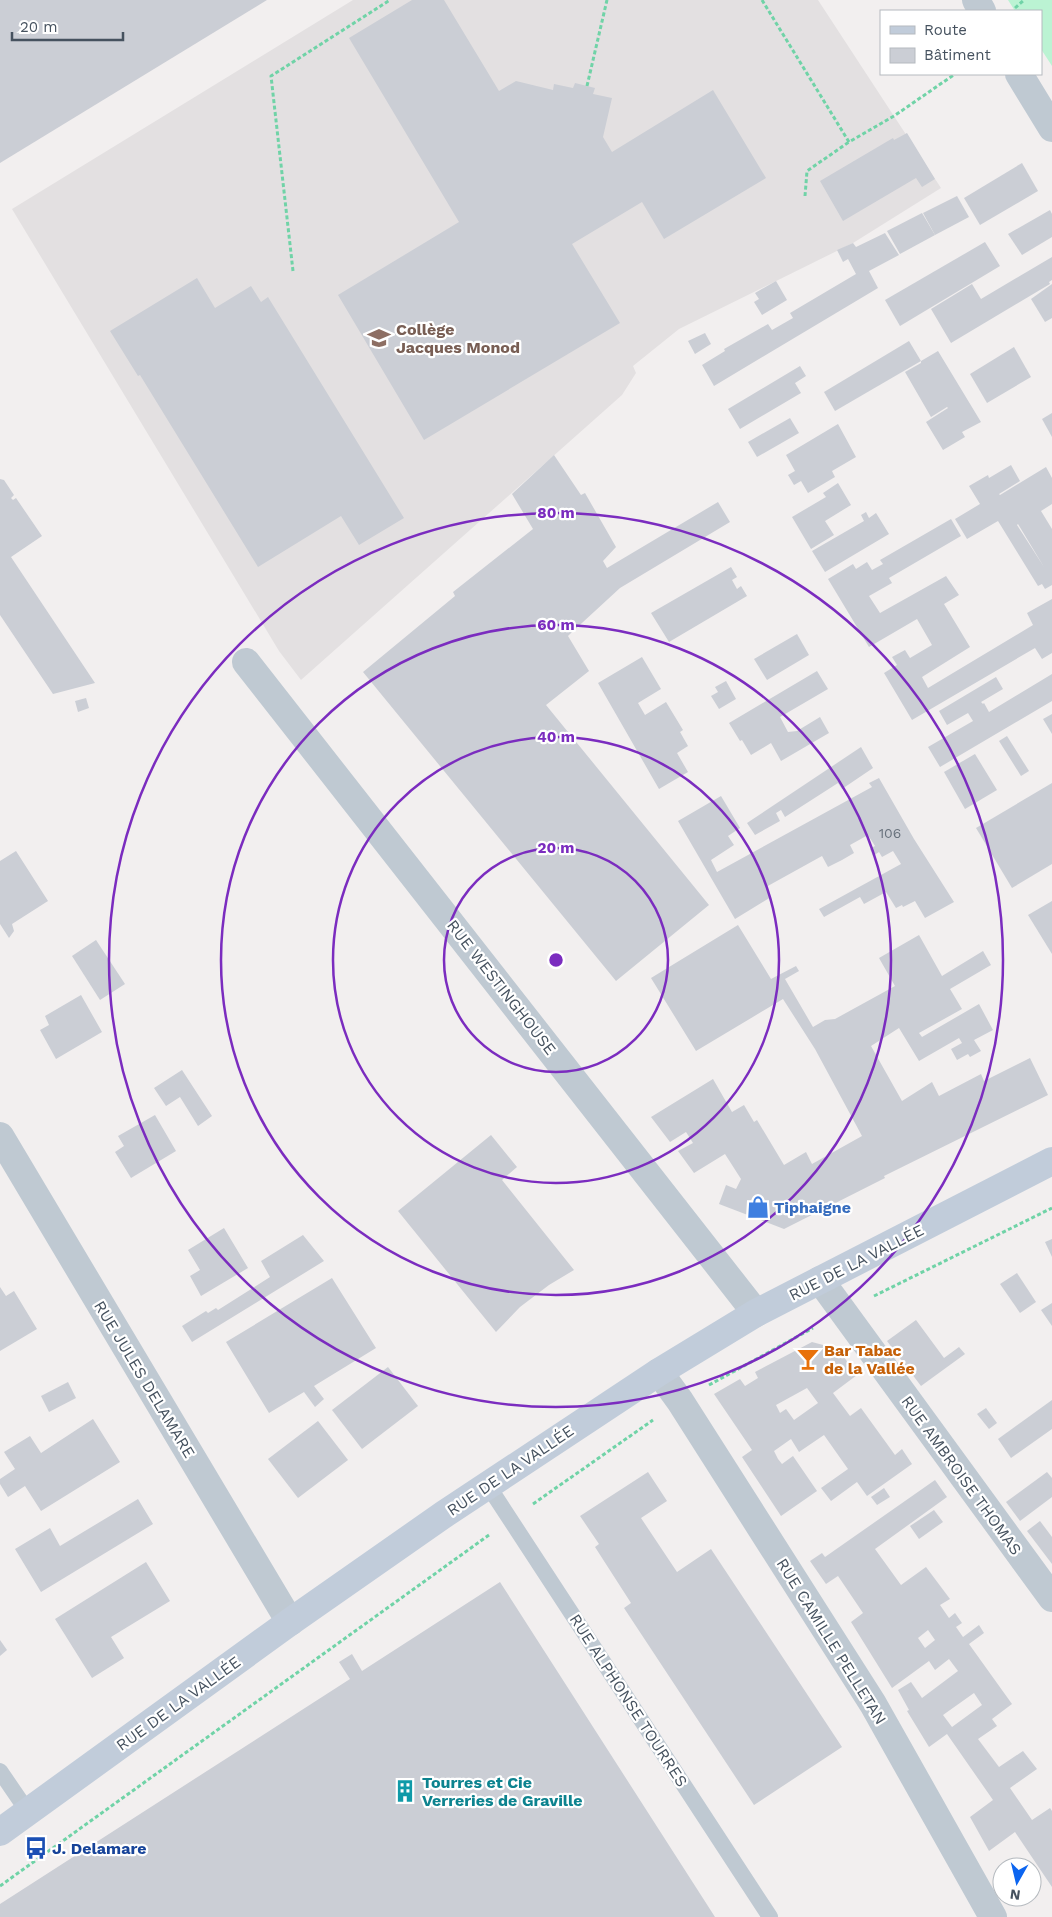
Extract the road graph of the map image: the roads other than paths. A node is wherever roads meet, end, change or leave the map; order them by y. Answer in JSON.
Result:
{"nodes":[{"id":1,"x":1021,"y":75,"type":"edge"},
{"id":2,"x":1052,"y":128,"type":"edge"},
{"id":3,"x":246,"y":662,"type":"dead end"},
{"id":4,"x":0,"y":1136,"type":"edge"},
{"id":5,"x":1052,"y":1161,"type":"edge"},
{"id":6,"x":820,"y":1280,"type":"junction"},
{"id":7,"x":756,"y":1313,"type":"junction"},
{"id":8,"x":659,"y":1372,"type":"junction"},
{"id":9,"x":487,"y":1484,"type":"junction"},
{"id":10,"x":1052,"y":1598,"type":"edge"},
{"id":11,"x":290,"y":1622,"type":"junction"},
{"id":12,"x":0,"y":1771,"type":"edge"},
{"id":13,"x":28,"y":1812,"type":"junction"},
{"id":14,"x":0,"y":1832,"type":"edge"},
{"id":15,"x":770,"y":1917,"type":"edge"},
{"id":16,"x":993,"y":1917,"type":"edge"}],
"edges":[{"from":1,"to":2,"type":"street"},
{"from":3,"to":7,"type":"street","name":"RUE WESTINGHOUSE"},
{"from":4,"to":11,"type":"street","name":"RUE JULES DELAMARE"},
{"from":5,"to":6,"type":"street","name":"RUE DE LA VALLÉE"},
{"from":6,"to":7,"type":"street","name":"RUE DE LA VALLÉE"},
{"from":6,"to":10,"type":"street","name":"RUE AMBROISE THOMAS"},
{"from":7,"to":8,"type":"street","name":"RUE DE LA VALLÉE"},
{"from":8,"to":9,"type":"street","name":"RUE DE LA VALLÉE"},
{"from":8,"to":16,"type":"street","name":"RUE CAMILLE PELLETAN"},
{"from":9,"to":11,"type":"street","name":"RUE DE LA VALLÉE"},
{"from":9,"to":15,"type":"lane","name":"RUE ALPHONSE TOURRES"},
{"from":11,"to":13,"type":"street","name":"RUE DE LA VALLÉE"},
{"from":12,"to":13,"type":"lane"},
{"from":13,"to":14,"type":"street","name":"RUE DE LA VALLÉE"}]}
